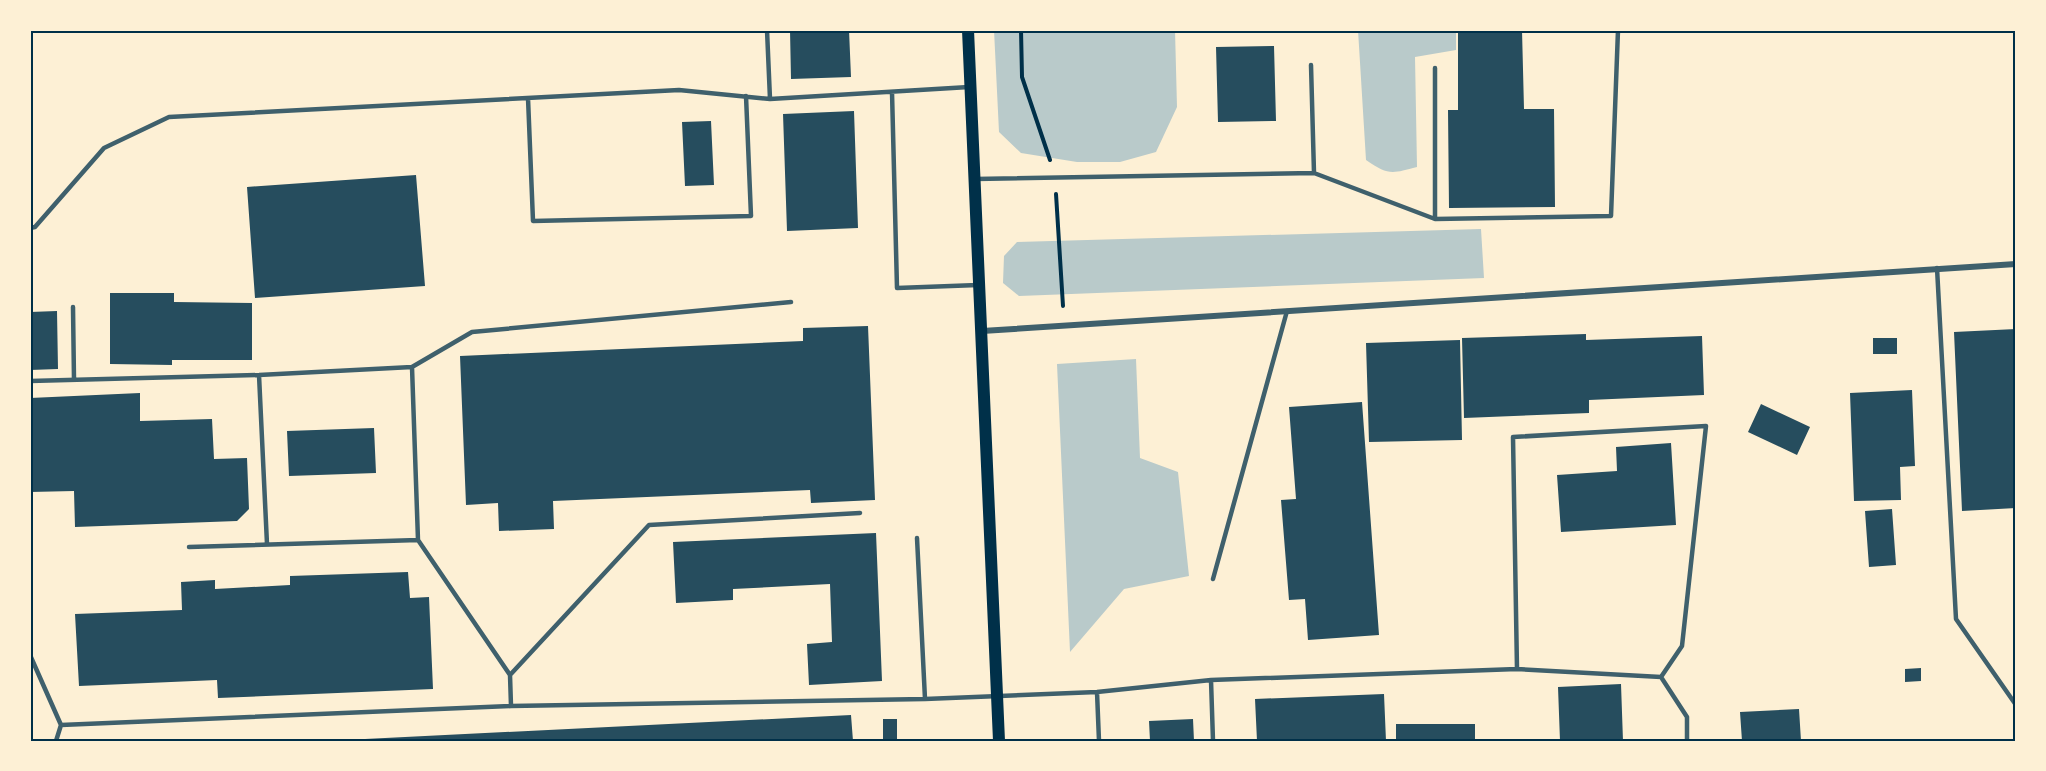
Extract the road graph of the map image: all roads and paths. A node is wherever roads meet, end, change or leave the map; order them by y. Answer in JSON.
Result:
{"nodes":[{"id":1,"x":767,"y":30,"type":"edge"},
{"id":2,"x":968,"y":30,"type":"edge"},
{"id":3,"x":1618,"y":30,"type":"edge"},
{"id":4,"x":1311,"y":65,"type":"dead end"},
{"id":5,"x":1435,"y":68,"type":"dead end"},
{"id":6,"x":969,"y":87,"type":"junction"},
{"id":7,"x":892,"y":92,"type":"junction"},
{"id":8,"x":746,"y":96,"type":"junction"},
{"id":9,"x":528,"y":98,"type":"junction"},
{"id":10,"x":770,"y":99,"type":"junction"},
{"id":11,"x":1314,"y":173,"type":"junction"},
{"id":12,"x":975,"y":179,"type":"junction"},
{"id":13,"x":1435,"y":219,"type":"junction"},
{"id":14,"x":30,"y":228,"type":"edge"},
{"id":15,"x":2016,"y":264,"type":"edge"},
{"id":16,"x":1937,"y":268,"type":"junction"},
{"id":17,"x":980,"y":285,"type":"junction"},
{"id":18,"x":790,"y":302,"type":"dead end"},
{"id":19,"x":73,"y":307,"type":"dead end"},
{"id":20,"x":1287,"y":311,"type":"junction"},
{"id":21,"x":982,"y":331,"type":"junction"},
{"id":22,"x":412,"y":367,"type":"junction"},
{"id":23,"x":259,"y":375,"type":"junction"},
{"id":24,"x":74,"y":380,"type":"junction"},
{"id":25,"x":30,"y":381,"type":"edge"},
{"id":26,"x":860,"y":513,"type":"dead end"},
{"id":27,"x":917,"y":538,"type":"dead end"},
{"id":28,"x":418,"y":540,"type":"junction"},
{"id":29,"x":267,"y":544,"type":"junction"},
{"id":30,"x":189,"y":547,"type":"dead end"},
{"id":31,"x":1213,"y":579,"type":"dead end"},
{"id":32,"x":30,"y":654,"type":"edge"},
{"id":33,"x":1517,"y":669,"type":"junction"},
{"id":34,"x":510,"y":675,"type":"junction"},
{"id":35,"x":1661,"y":677,"type":"junction"},
{"id":36,"x":1211,"y":681,"type":"junction"},
{"id":37,"x":1097,"y":692,"type":"junction"},
{"id":38,"x":997,"y":695,"type":"junction"},
{"id":39,"x":925,"y":699,"type":"junction"},
{"id":40,"x":2016,"y":705,"type":"edge"},
{"id":41,"x":511,"y":706,"type":"junction"},
{"id":42,"x":61,"y":725,"type":"junction"},
{"id":43,"x":56,"y":741,"type":"edge"},
{"id":44,"x":999,"y":741,"type":"edge"},
{"id":45,"x":1099,"y":741,"type":"edge"},
{"id":46,"x":1213,"y":741,"type":"edge"},
{"id":47,"x":1687,"y":741,"type":"edge"}],
"edges":[{"from":1,"to":10,"type":"lane"},
{"from":2,"to":6,"type":"main road"},
{"from":3,"to":13,"type":"lane"},
{"from":4,"to":11,"type":"lane"},
{"from":5,"to":13,"type":"lane"},
{"from":6,"to":7,"type":"lane"},
{"from":6,"to":12,"type":"main road"},
{"from":7,"to":10,"type":"lane"},
{"from":7,"to":17,"type":"lane"},
{"from":8,"to":9,"type":"lane"},
{"from":8,"to":9,"type":"lane"},
{"from":8,"to":10,"type":"lane"},
{"from":9,"to":14,"type":"lane"},
{"from":11,"to":12,"type":"lane"},
{"from":11,"to":13,"type":"lane"},
{"from":12,"to":17,"type":"main road"},
{"from":15,"to":16,"type":"street"},
{"from":16,"to":20,"type":"street"},
{"from":16,"to":40,"type":"lane"},
{"from":17,"to":21,"type":"main road"},
{"from":18,"to":22,"type":"lane"},
{"from":19,"to":24,"type":"lane"},
{"from":20,"to":21,"type":"street"},
{"from":20,"to":31,"type":"lane"},
{"from":21,"to":38,"type":"main road"},
{"from":22,"to":23,"type":"lane"},
{"from":22,"to":28,"type":"lane"},
{"from":23,"to":24,"type":"lane"},
{"from":23,"to":29,"type":"lane"},
{"from":24,"to":25,"type":"lane"},
{"from":26,"to":34,"type":"lane"},
{"from":27,"to":39,"type":"lane"},
{"from":28,"to":29,"type":"lane"},
{"from":28,"to":34,"type":"lane"},
{"from":29,"to":30,"type":"lane"},
{"from":32,"to":42,"type":"lane"},
{"from":33,"to":35,"type":"lane"},
{"from":33,"to":35,"type":"lane"},
{"from":33,"to":36,"type":"lane"},
{"from":34,"to":41,"type":"lane"},
{"from":35,"to":47,"type":"lane"},
{"from":36,"to":37,"type":"lane"},
{"from":36,"to":46,"type":"lane"},
{"from":37,"to":38,"type":"lane"},
{"from":37,"to":45,"type":"lane"},
{"from":38,"to":39,"type":"lane"},
{"from":38,"to":44,"type":"main road"},
{"from":39,"to":41,"type":"lane"},
{"from":41,"to":42,"type":"lane"},
{"from":42,"to":43,"type":"lane"}]}
